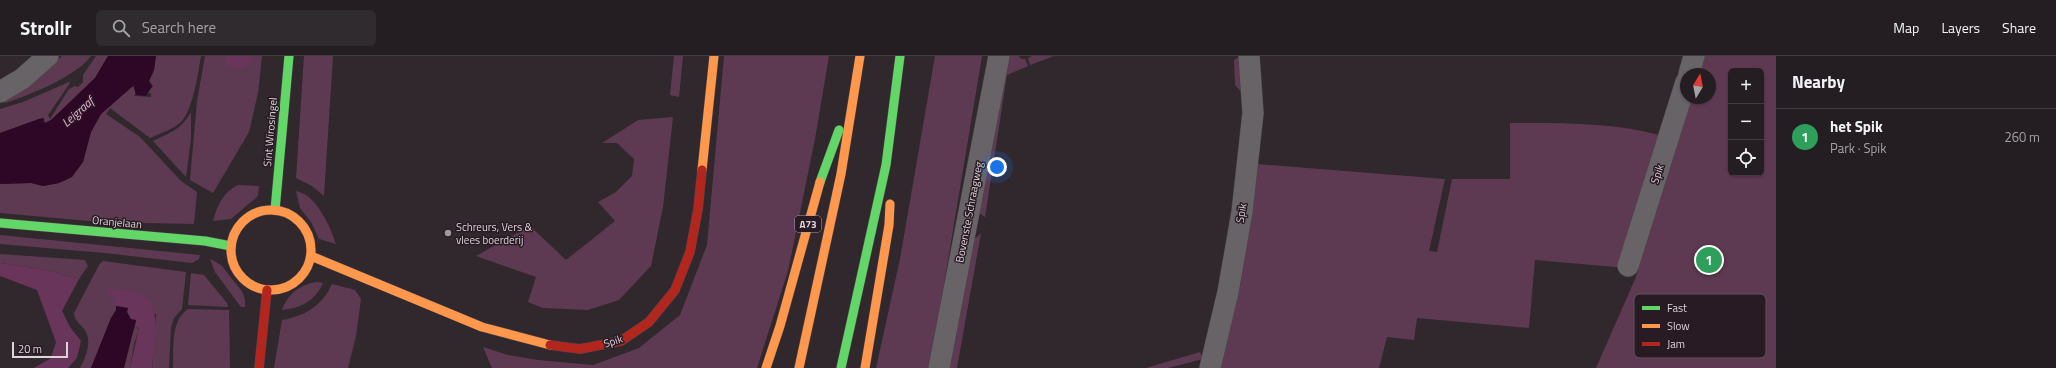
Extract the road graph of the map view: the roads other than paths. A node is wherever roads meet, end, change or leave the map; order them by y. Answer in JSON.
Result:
{"nodes":[{"id":1,"x":48,"y":56,"type":"edge"},
{"id":2,"x":289,"y":56,"type":"edge"},
{"id":3,"x":714,"y":56,"type":"edge"},
{"id":4,"x":860,"y":56,"type":"edge"},
{"id":5,"x":900,"y":56,"type":"edge"},
{"id":6,"x":998,"y":56,"type":"edge"},
{"id":7,"x":1249,"y":56,"type":"edge"},
{"id":8,"x":1694,"y":56,"type":"edge"},
{"id":9,"x":1691,"y":68,"type":"edge"},
{"id":10,"x":857,"y":82,"type":"junction"},
{"id":11,"x":0,"y":92,"type":"edge"},
{"id":12,"x":1680,"y":101,"type":"edge"},
{"id":13,"x":886,"y":165,"type":"junction"},
{"id":14,"x":275,"y":210,"type":"junction"},
{"id":15,"x":0,"y":223,"type":"edge"},
{"id":16,"x":231,"y":246,"type":"junction"},
{"id":17,"x":311,"y":256,"type":"junction"},
{"id":18,"x":1628,"y":266,"type":"dead end"},
{"id":19,"x":267,"y":290,"type":"junction"},
{"id":20,"x":259,"y":368,"type":"edge"},
{"id":21,"x":766,"y":368,"type":"edge"},
{"id":22,"x":799,"y":368,"type":"edge"},
{"id":23,"x":841,"y":368,"type":"edge"},
{"id":24,"x":865,"y":368,"type":"edge"},
{"id":25,"x":939,"y":368,"type":"edge"},
{"id":26,"x":1210,"y":368,"type":"edge"}],
"edges":[{"from":1,"to":11,"type":"street"},
{"from":2,"to":14,"type":"main road","name":"Sint Wirosingel"},
{"from":3,"to":17,"type":"main road","name":"Spik"},
{"from":4,"to":10,"type":"main road","number":"A73"},
{"from":5,"to":13,"type":"main road"},
{"from":6,"to":25,"type":"street","name":"Bovenste Schraagweg"},
{"from":7,"to":26,"type":"street","name":"Spik"},
{"from":8,"to":9,"type":"street"},
{"from":10,"to":21,"type":"main road","number":"A73"},
{"from":10,"to":22,"type":"main road","number":"A73"},
{"from":12,"to":18,"type":"street","name":"Spik"},
{"from":13,"to":23,"type":"main road"},
{"from":13,"to":24,"type":"main road"},
{"from":14,"to":16,"type":"main road"},
{"from":14,"to":17,"type":"main road"},
{"from":15,"to":16,"type":"main road","name":"Oranjelaan"},
{"from":16,"to":19,"type":"main road"},
{"from":17,"to":19,"type":"main road"},
{"from":19,"to":20,"type":"main road"}]}
